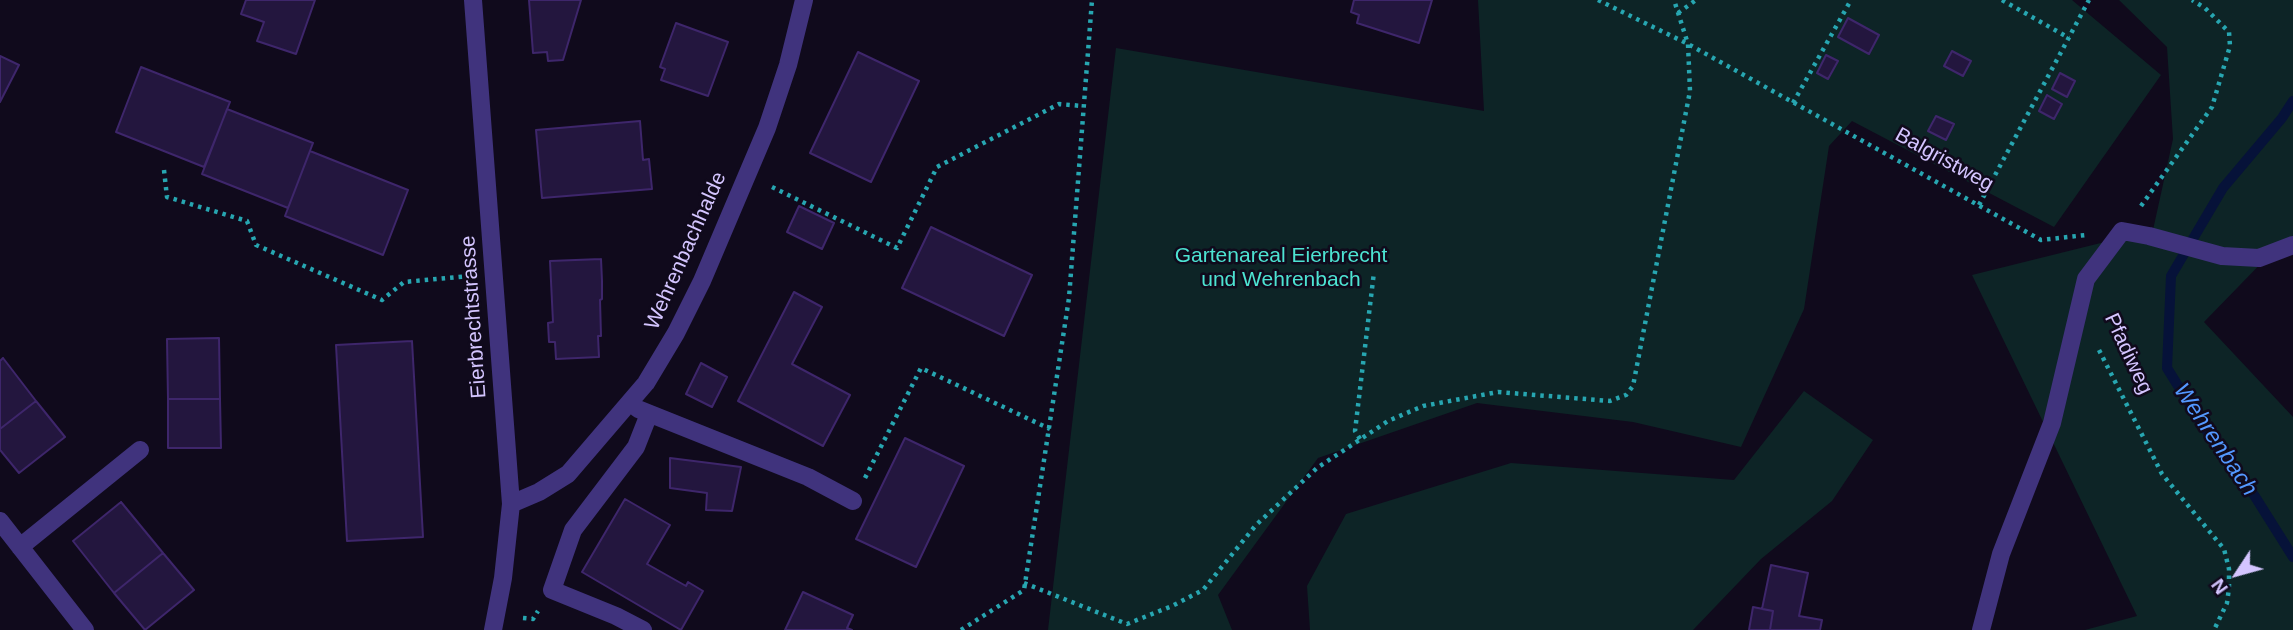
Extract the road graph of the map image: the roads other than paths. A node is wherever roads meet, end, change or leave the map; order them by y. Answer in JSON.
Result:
{"nodes":[{"id":1,"x":473,"y":0,"type":"edge"},
{"id":2,"x":804,"y":0,"type":"edge"},
{"id":3,"x":2293,"y":245,"type":"edge"},
{"id":4,"x":628,"y":405,"type":"junction"},
{"id":5,"x":649,"y":414,"type":"junction"},
{"id":6,"x":140,"y":450,"type":"dead end"},
{"id":7,"x":853,"y":501,"type":"road end"},
{"id":8,"x":511,"y":504,"type":"junction"},
{"id":9,"x":0,"y":521,"type":"edge"},
{"id":10,"x":20,"y":547,"type":"junction"},
{"id":11,"x":85,"y":630,"type":"edge"},
{"id":12,"x":493,"y":630,"type":"edge"},
{"id":13,"x":643,"y":630,"type":"edge"},
{"id":14,"x":1981,"y":630,"type":"edge"}],
"edges":[{"from":1,"to":8,"type":"street","name":"Eierbrechtstrasse"},
{"from":2,"to":4,"type":"street","name":"Wehrenbachhalde"},
{"from":3,"to":14,"type":"street","name":"Pfadiweg"},
{"from":4,"to":5,"type":"street"},
{"from":4,"to":8,"type":"street","name":"Wehrenbachhalde"},
{"from":5,"to":7,"type":"street"},
{"from":5,"to":13,"type":"street"},
{"from":6,"to":10,"type":"street"},
{"from":8,"to":12,"type":"street","name":"Eierbrechtstrasse"},
{"from":9,"to":10,"type":"street"},
{"from":10,"to":11,"type":"street"}]}
